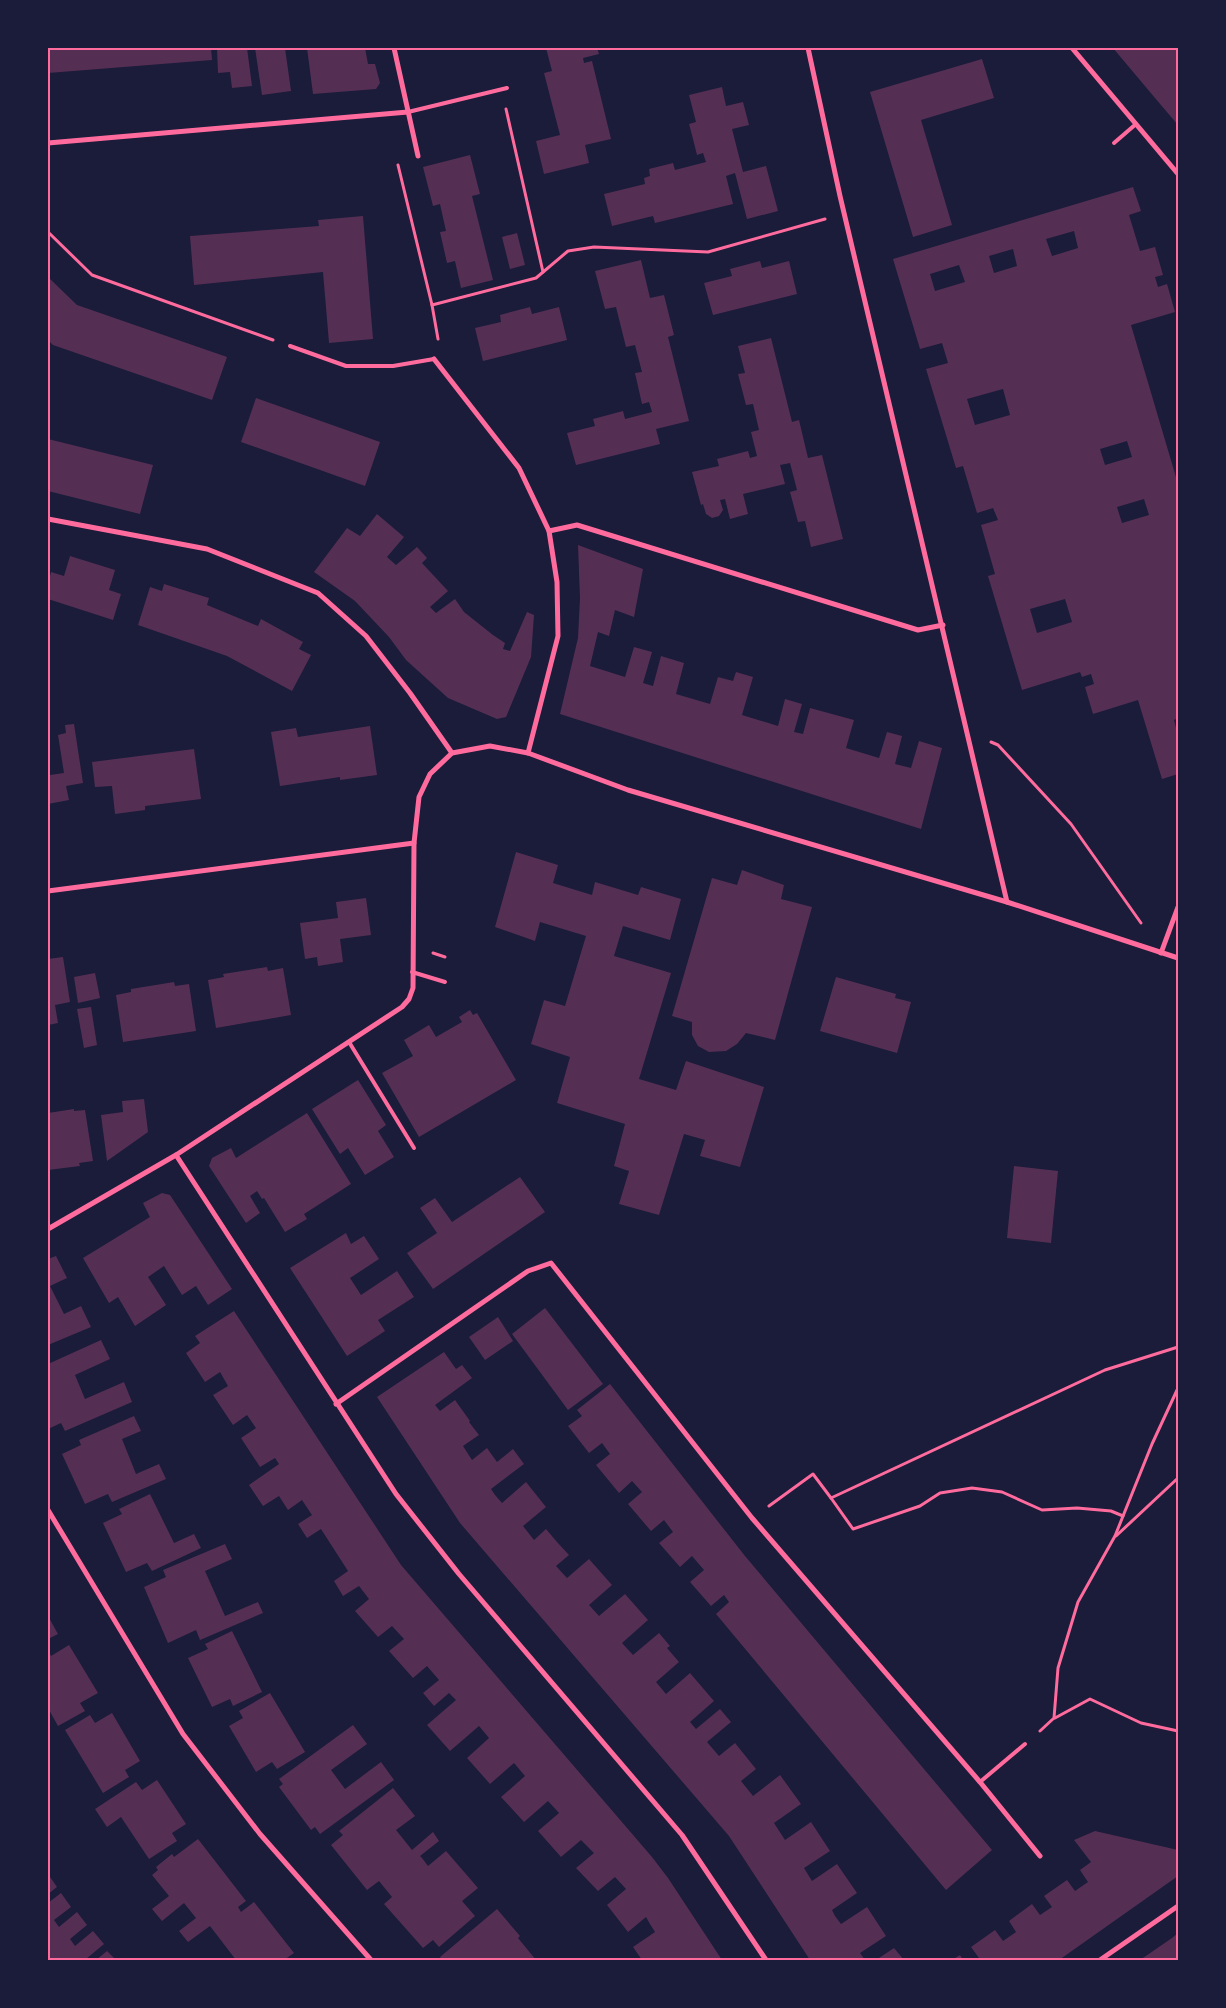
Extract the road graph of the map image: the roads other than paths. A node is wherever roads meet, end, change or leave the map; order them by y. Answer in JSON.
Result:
{"nodes":[{"id":1,"x":394,"y":48,"type":"edge"},
{"id":2,"x":808,"y":48,"type":"edge"},
{"id":3,"x":1072,"y":48,"type":"edge"},
{"id":4,"x":507,"y":88,"type":"dead end"},
{"id":5,"x":408,"y":112,"type":"junction"},
{"id":6,"x":1136,"y":124,"type":"junction"},
{"id":7,"x":48,"y":142,"type":"edge"},
{"id":8,"x":1114,"y":143,"type":"dead end"},
{"id":9,"x":418,"y":156,"type":"road end"},
{"id":10,"x":1178,"y":174,"type":"edge"},
{"id":11,"x":290,"y":346,"type":"road end"},
{"id":12,"x":434,"y":359,"type":"joint"},
{"id":13,"x":48,"y":519,"type":"edge"},
{"id":14,"x":550,"y":531,"type":"junction"},
{"id":15,"x":943,"y":625,"type":"junction"},
{"id":16,"x":452,"y":753,"type":"junction"},
{"id":17,"x":528,"y":753,"type":"junction"},
{"id":18,"x":414,"y":843,"type":"junction"},
{"id":19,"x":48,"y":892,"type":"edge"},
{"id":20,"x":1007,"y":902,"type":"junction"},
{"id":21,"x":1178,"y":907,"type":"edge"},
{"id":22,"x":1161,"y":952,"type":"junction"},
{"id":23,"x":1178,"y":958,"type":"edge"},
{"id":24,"x":412,"y":972,"type":"junction"},
{"id":25,"x":445,"y":982,"type":"dead end"},
{"id":26,"x":349,"y":1042,"type":"junction"},
{"id":27,"x":414,"y":1148,"type":"dead end"},
{"id":28,"x":176,"y":1155,"type":"junction"},
{"id":29,"x":48,"y":1229,"type":"edge"},
{"id":30,"x":336,"y":1404,"type":"junction"},
{"id":31,"x":48,"y":1510,"type":"edge"},
{"id":32,"x":1025,"y":1744,"type":"road end"},
{"id":33,"x":980,"y":1782,"type":"junction"},
{"id":34,"x":1040,"y":1856,"type":"dead end"},
{"id":35,"x":1178,"y":1906,"type":"edge"},
{"id":36,"x":371,"y":1960,"type":"edge"},
{"id":37,"x":766,"y":1960,"type":"edge"},
{"id":38,"x":1100,"y":1960,"type":"edge"}],
"edges":[{"from":1,"to":5,"type":"street"},
{"from":2,"to":15,"type":"street"},
{"from":3,"to":6,"type":"street"},
{"from":4,"to":5,"type":"lane"},
{"from":5,"to":7,"type":"street"},
{"from":5,"to":9,"type":"street"},
{"from":6,"to":8,"type":"lane"},
{"from":6,"to":10,"type":"street"},
{"from":11,"to":12,"type":"lane"},
{"from":12,"to":14,"type":"street"},
{"from":13,"to":16,"type":"street"},
{"from":14,"to":15,"type":"street"},
{"from":14,"to":17,"type":"street"},
{"from":15,"to":20,"type":"street"},
{"from":16,"to":17,"type":"street"},
{"from":16,"to":18,"type":"street"},
{"from":17,"to":20,"type":"street"},
{"from":18,"to":19,"type":"street"},
{"from":18,"to":24,"type":"street"},
{"from":20,"to":22,"type":"street"},
{"from":21,"to":22,"type":"street"},
{"from":22,"to":23,"type":"street"},
{"from":24,"to":25,"type":"lane"},
{"from":24,"to":26,"type":"street"},
{"from":26,"to":27,"type":"lane"},
{"from":26,"to":28,"type":"street"},
{"from":28,"to":29,"type":"street"},
{"from":28,"to":30,"type":"street"},
{"from":30,"to":33,"type":"street"},
{"from":30,"to":37,"type":"street"},
{"from":31,"to":36,"type":"street"},
{"from":32,"to":33,"type":"lane"},
{"from":33,"to":34,"type":"street"},
{"from":35,"to":38,"type":"street"}]}
